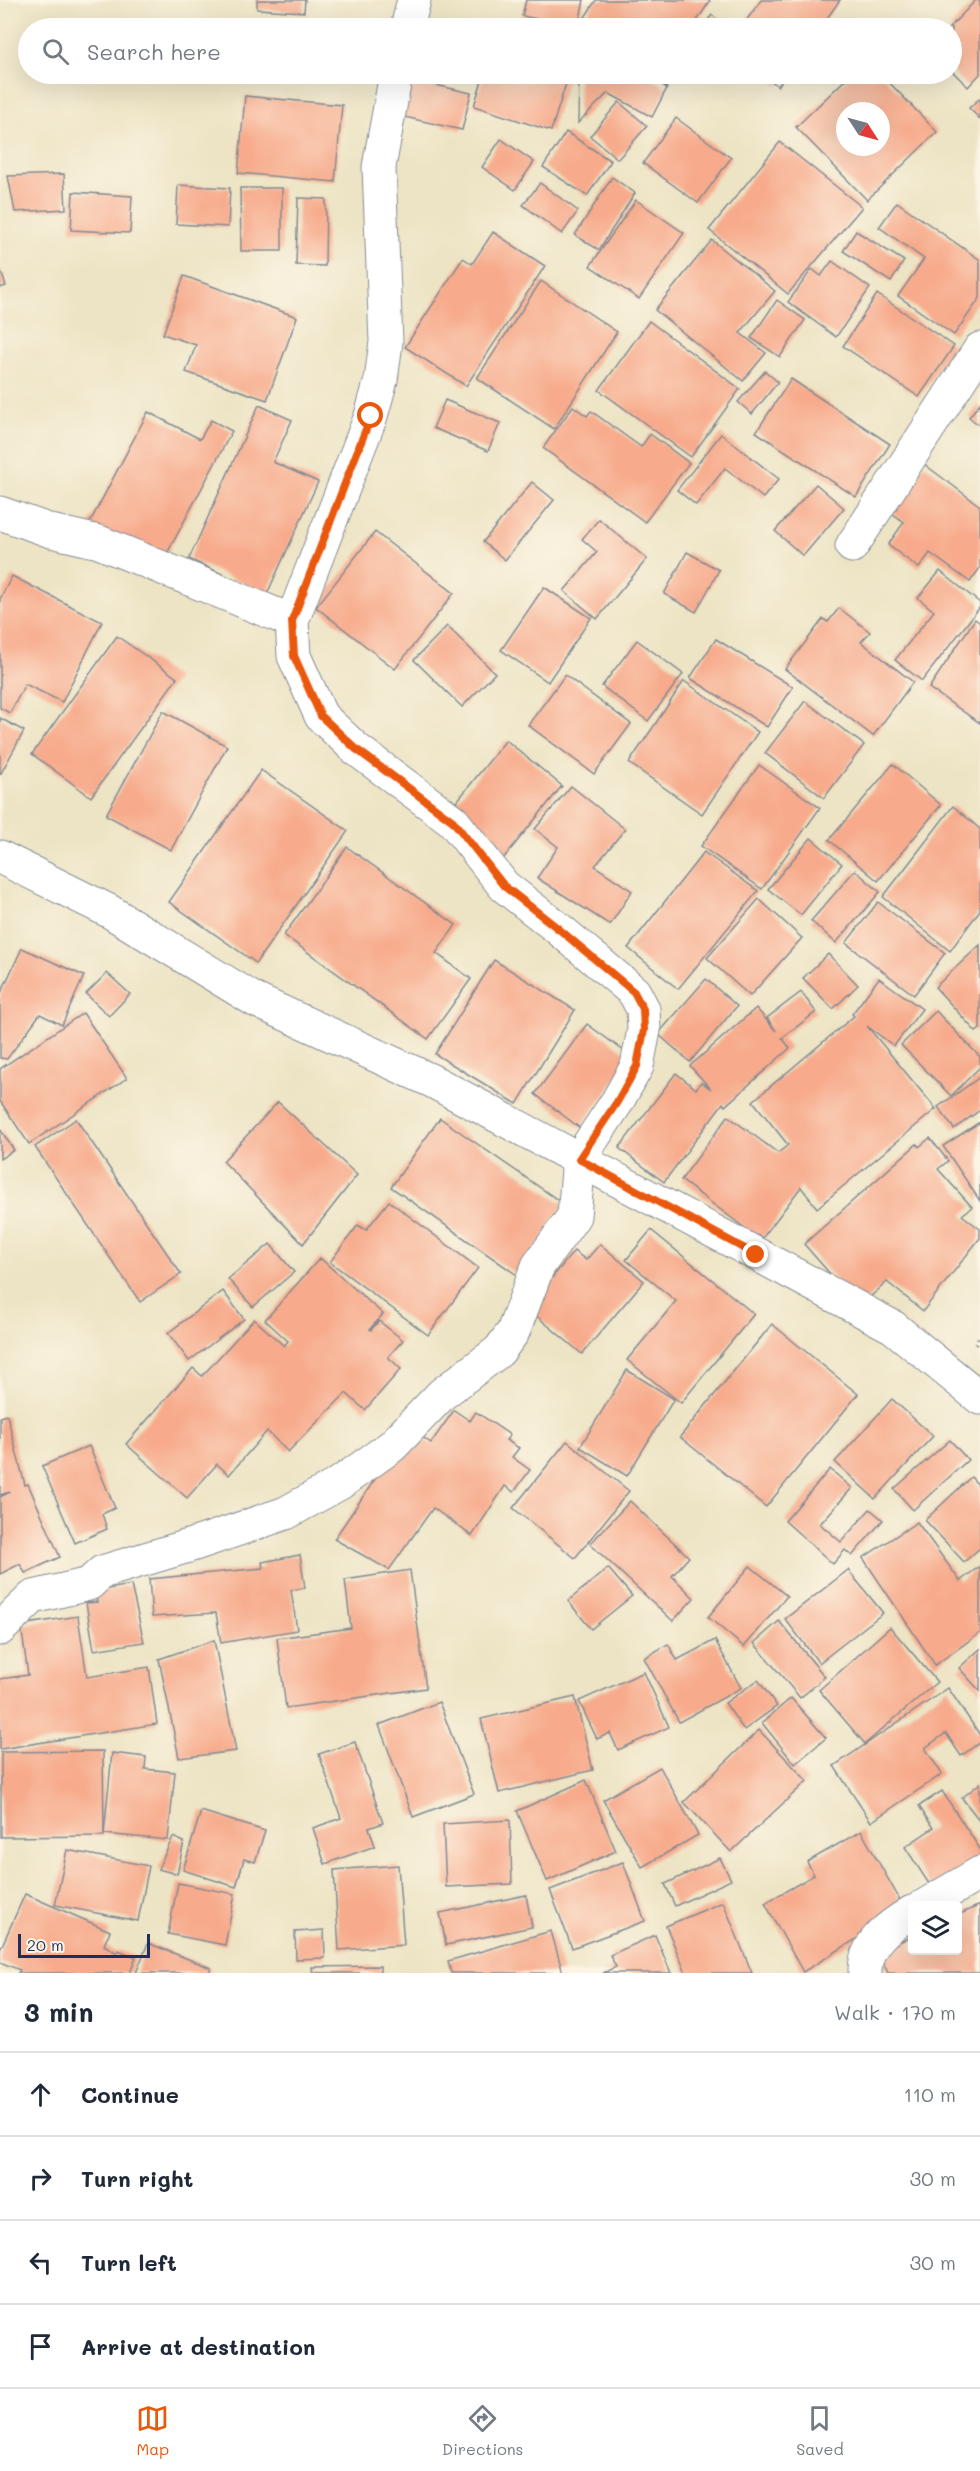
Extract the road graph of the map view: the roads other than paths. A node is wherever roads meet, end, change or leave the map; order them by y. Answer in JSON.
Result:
{"nodes":[{"id":1,"x":414,"y":0,"type":"edge"},
{"id":2,"x":410,"y":18,"type":"edge"},
{"id":3,"x":394,"y":84,"type":"edge"},
{"id":4,"x":980,"y":349,"type":"edge"},
{"id":5,"x":0,"y":513,"type":"edge"},
{"id":6,"x":852,"y":546,"type":"dead end"},
{"id":7,"x":292,"y":621,"type":"junction"},
{"id":8,"x":0,"y":857,"type":"edge"},
{"id":9,"x":579,"y":1159,"type":"junction"},
{"id":10,"x":980,"y":1398,"type":"edge"},
{"id":11,"x":0,"y":1629,"type":"edge"},
{"id":12,"x":980,"y":1873,"type":"edge"},
{"id":13,"x":931,"y":1901,"type":"edge"},
{"id":14,"x":908,"y":1914,"type":"edge"},
{"id":15,"x":865,"y":1973,"type":"edge"}],
"edges":[{"from":1,"to":2,"type":"street"},
{"from":3,"to":7,"type":"street"},
{"from":4,"to":6,"type":"street"},
{"from":5,"to":7,"type":"street"},
{"from":7,"to":9,"type":"street"},
{"from":8,"to":9,"type":"street"},
{"from":9,"to":10,"type":"street"},
{"from":9,"to":11,"type":"street"},
{"from":12,"to":13,"type":"street"},
{"from":14,"to":15,"type":"street"}]}
